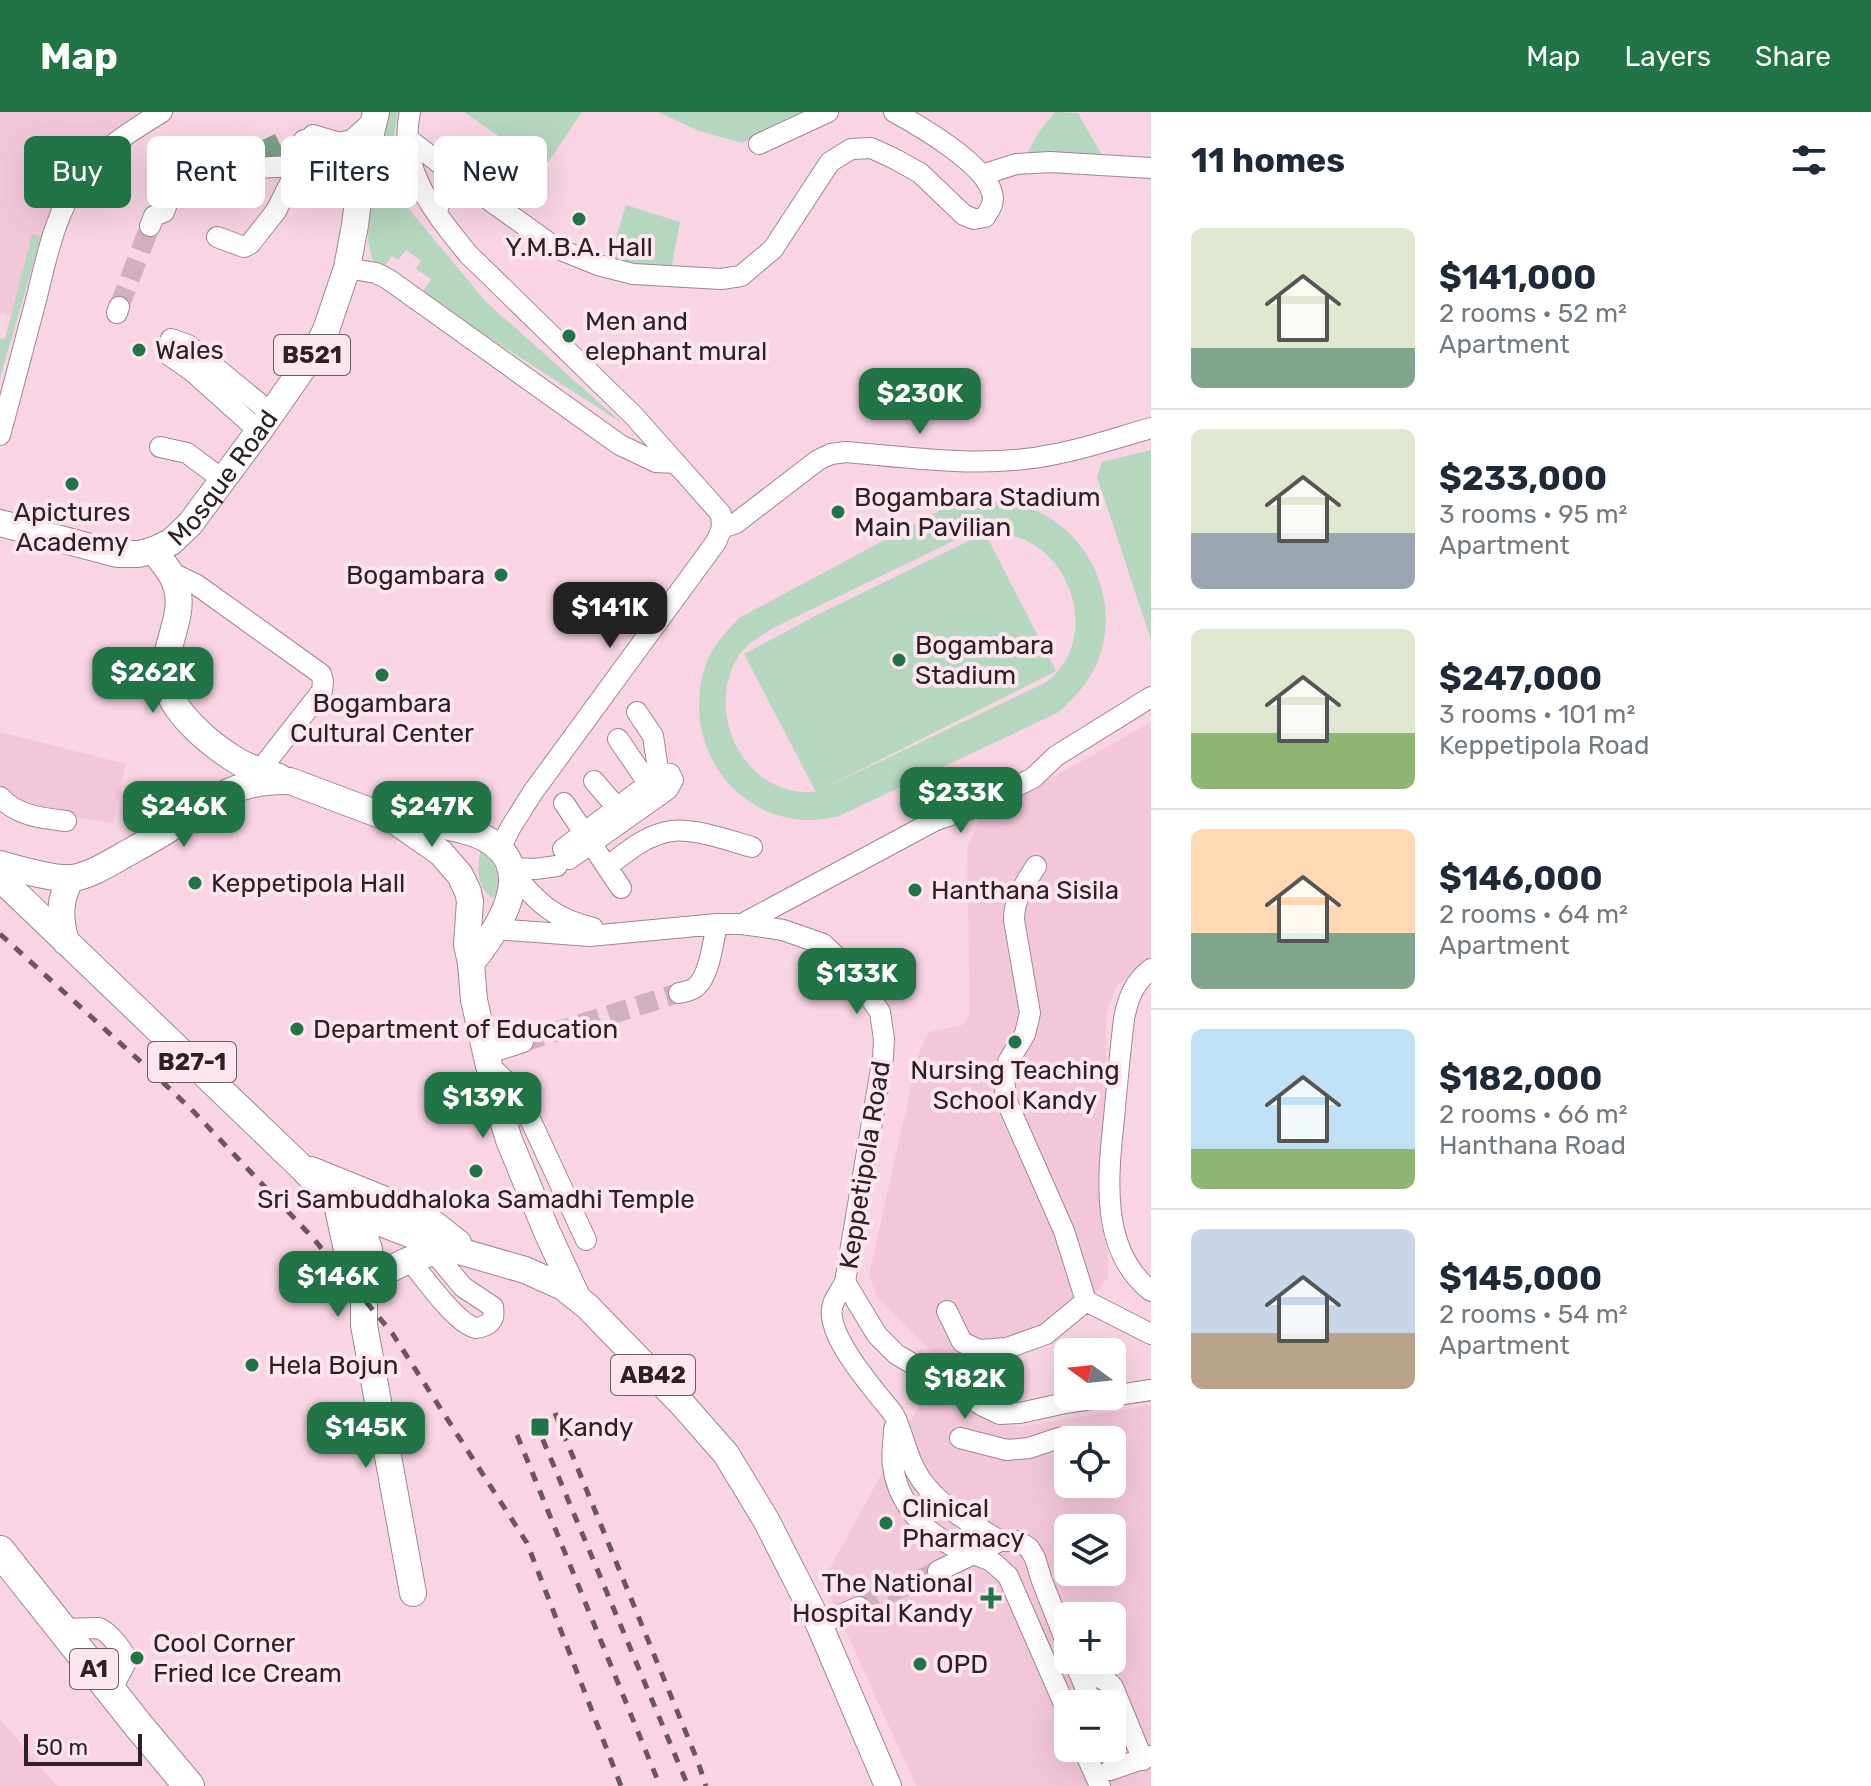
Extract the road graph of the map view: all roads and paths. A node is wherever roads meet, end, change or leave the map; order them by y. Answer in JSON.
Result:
{"nodes":[{"id":1,"x":162,"y":112,"type":"edge"},
{"id":2,"x":410,"y":112,"type":"edge"},
{"id":3,"x":828,"y":112,"type":"edge"},
{"id":4,"x":894,"y":112,"type":"edge"},
{"id":5,"x":374,"y":117,"type":"edge"},
{"id":6,"x":356,"y":136,"type":"edge"},
{"id":7,"x":407,"y":136,"type":"edge"},
{"id":8,"x":759,"y":144,"type":"dead end"},
{"id":9,"x":418,"y":146,"type":"edge"},
{"id":10,"x":281,"y":154,"type":"edge"},
{"id":11,"x":434,"y":159,"type":"edge"},
{"id":12,"x":1151,"y":168,"type":"edge"},
{"id":13,"x":982,"y":175,"type":"junction"},
{"id":14,"x":418,"y":182,"type":"edge"},
{"id":15,"x":281,"y":200,"type":"edge"},
{"id":16,"x":357,"y":208,"type":"edge"},
{"id":17,"x":438,"y":208,"type":"edge"},
{"id":18,"x":500,"y":208,"type":"edge"},
{"id":19,"x":437,"y":213,"type":"junction"},
{"id":20,"x":150,"y":226,"type":"tunnel mouth"},
{"id":21,"x":217,"y":237,"type":"dead end"},
{"id":22,"x":347,"y":268,"type":"junction"},
{"id":23,"x":169,"y":346,"type":"dead end"},
{"id":24,"x":265,"y":422,"type":"junction"},
{"id":25,"x":1151,"y":428,"type":"edge"},
{"id":26,"x":0,"y":435,"type":"edge"},
{"id":27,"x":160,"y":447,"type":"dead end"},
{"id":28,"x":676,"y":463,"type":"junction"},
{"id":29,"x":223,"y":480,"type":"junction"},
{"id":30,"x":0,"y":523,"type":"edge"},
{"id":31,"x":722,"y":528,"type":"junction"},
{"id":32,"x":161,"y":560,"type":"junction"},
{"id":33,"x":1151,"y":697,"type":"edge"},
{"id":34,"x":637,"y":712,"type":"dead end"},
{"id":35,"x":618,"y":739,"type":"dead end"},
{"id":36,"x":260,"y":770,"type":"junction"},
{"id":37,"x":654,"y":780,"type":"junction"},
{"id":38,"x":290,"y":781,"type":"junction"},
{"id":39,"x":594,"y":781,"type":"dead end"},
{"id":40,"x":533,"y":792,"type":"junction"},
{"id":41,"x":0,"y":797,"type":"edge"},
{"id":42,"x":564,"y":803,"type":"dead end"},
{"id":43,"x":622,"y":813,"type":"junction"},
{"id":44,"x":394,"y":820,"type":"junction"},
{"id":45,"x":66,"y":821,"type":"dead end"},
{"id":46,"x":475,"y":833,"type":"junction"},
{"id":47,"x":588,"y":838,"type":"junction"},
{"id":48,"x":752,"y":847,"type":"dead end"},
{"id":49,"x":538,"y":861,"type":"junction"},
{"id":50,"x":0,"y":864,"type":"edge"},
{"id":51,"x":1036,"y":866,"type":"dead end"},
{"id":52,"x":607,"y":867,"type":"junction"},
{"id":53,"x":0,"y":878,"type":"edge"},
{"id":54,"x":71,"y":878,"type":"junction"},
{"id":55,"x":621,"y":888,"type":"dead end"},
{"id":56,"x":717,"y":924,"type":"junction"},
{"id":57,"x":742,"y":924,"type":"junction"},
{"id":58,"x":495,"y":929,"type":"junction"},
{"id":59,"x":616,"y":933,"type":"junction"},
{"id":60,"x":66,"y":942,"type":"junction"},
{"id":61,"x":471,"y":963,"type":"junction"},
{"id":62,"x":1151,"y":969,"type":"edge"},
{"id":63,"x":679,"y":993,"type":"tunnel mouth"},
{"id":64,"x":523,"y":1042,"type":"tunnel mouth"},
{"id":65,"x":487,"y":1059,"type":"junction"},
{"id":66,"x":298,"y":1164,"type":"junction"},
{"id":67,"x":337,"y":1204,"type":"junction"},
{"id":68,"x":363,"y":1216,"type":"junction"},
{"id":69,"x":547,"y":1232,"type":"junction"},
{"id":70,"x":586,"y":1240,"type":"dead end"},
{"id":71,"x":443,"y":1253,"type":"junction"},
{"id":72,"x":525,"y":1270,"type":"junction"},
{"id":73,"x":845,"y":1282,"type":"junction"},
{"id":74,"x":367,"y":1288,"type":"junction"},
{"id":75,"x":1151,"y":1291,"type":"edge"},
{"id":76,"x":577,"y":1297,"type":"junction"},
{"id":77,"x":1086,"y":1301,"type":"junction"},
{"id":78,"x":947,"y":1311,"type":"dead end"},
{"id":79,"x":1151,"y":1334,"type":"edge"},
{"id":80,"x":1151,"y":1390,"type":"edge"},
{"id":81,"x":1020,"y":1413,"type":"junction"},
{"id":82,"x":895,"y":1417,"type":"junction"},
{"id":83,"x":960,"y":1438,"type":"dead end"},
{"id":84,"x":1054,"y":1440,"type":"edge"},
{"id":85,"x":1029,"y":1448,"type":"junction"},
{"id":86,"x":1000,"y":1541,"type":"junction"},
{"id":87,"x":0,"y":1551,"type":"edge"},
{"id":88,"x":972,"y":1553,"type":"junction"},
{"id":89,"x":938,"y":1571,"type":"tunnel mouth"},
{"id":90,"x":413,"y":1593,"type":"dead end"},
{"id":91,"x":859,"y":1607,"type":"tunnel mouth"},
{"id":92,"x":1054,"y":1611,"type":"edge"},
{"id":93,"x":819,"y":1624,"type":"junction"},
{"id":94,"x":1093,"y":1674,"type":"edge"},
{"id":95,"x":1058,"y":1690,"type":"edge"},
{"id":96,"x":1147,"y":1758,"type":"edge"},
{"id":97,"x":1092,"y":1762,"type":"edge"},
{"id":98,"x":1111,"y":1762,"type":"edge"},
{"id":99,"x":1104,"y":1781,"type":"edge"},
{"id":100,"x":189,"y":1786,"type":"edge"},
{"id":101,"x":888,"y":1786,"type":"edge"}],
"edges":[{"from":1,"to":26,"type":"street"},
{"from":2,"to":7,"type":"street"},
{"from":3,"to":8,"type":"street"},
{"from":4,"to":13,"type":"street"},
{"from":5,"to":6,"type":"street"},
{"from":9,"to":11,"type":"street"},
{"from":10,"to":20,"type":"street"},
{"from":12,"to":13,"type":"street"},
{"from":13,"to":18,"type":"street"},
{"from":14,"to":19,"type":"street"},
{"from":15,"to":21,"type":"street"},
{"from":16,"to":22,"type":"main road","name":"Mosque Road","number":"B521"},
{"from":17,"to":19,"type":"street"},
{"from":19,"to":28,"type":"street"},
{"from":22,"to":24,"type":"main road","name":"Mosque Road","number":"B521"},
{"from":22,"to":28,"type":"street"},
{"from":23,"to":24,"type":"street"},
{"from":24,"to":29,"type":"main road","name":"Mosque Road","number":"B521"},
{"from":25,"to":31,"type":"street"},
{"from":27,"to":29,"type":"street"},
{"from":28,"to":31,"type":"street"},
{"from":29,"to":32,"type":"main road","name":"Mosque Road","number":"B521"},
{"from":30,"to":32,"type":"main road","name":"Mosque Road"},
{"from":31,"to":40,"type":"street"},
{"from":32,"to":36,"type":"main road"},
{"from":32,"to":36,"type":"street"},
{"from":33,"to":57,"type":"street"},
{"from":34,"to":37,"type":"street"},
{"from":35,"to":37,"type":"street"},
{"from":36,"to":38,"type":"main road"},
{"from":37,"to":43,"type":"street"},
{"from":38,"to":44,"type":"main road"},
{"from":38,"to":54,"type":"main road"},
{"from":39,"to":43,"type":"street"},
{"from":40,"to":46,"type":"street"},
{"from":40,"to":49,"type":"street"},
{"from":41,"to":45,"type":"street"},
{"from":42,"to":47,"type":"street"},
{"from":43,"to":47,"type":"street"},
{"from":44,"to":46,"type":"main road"},
{"from":44,"to":61,"type":"main road"},
{"from":46,"to":49,"type":"main road"},
{"from":46,"to":58,"type":"main road"},
{"from":47,"to":49,"type":"street"},
{"from":47,"to":52,"type":"street"},
{"from":48,"to":52,"type":"street"},
{"from":49,"to":58,"type":"main road"},
{"from":49,"to":59,"type":"street","name":"Keppetipola Road"},
{"from":50,"to":54,"type":"main road"},
{"from":51,"to":77,"type":"street"},
{"from":52,"to":55,"type":"street"},
{"from":53,"to":60,"type":"main road","number":"B27-1"},
{"from":54,"to":60,"type":"main road"},
{"from":56,"to":57,"type":"street","name":"Keppetipola Road"},
{"from":56,"to":59,"type":"street","name":"Keppetipola Road"},
{"from":56,"to":63,"type":"street"},
{"from":57,"to":73,"type":"street","name":"Keppetipola Road"},
{"from":58,"to":59,"type":"street","name":"Keppetipola Road"},
{"from":58,"to":61,"type":"main road"},
{"from":60,"to":66,"type":"main road","number":"B27-1"},
{"from":61,"to":65,"type":"main road"},
{"from":62,"to":75,"type":"street"},
{"from":64,"to":65,"type":"street"},
{"from":65,"to":69,"type":"main road"},
{"from":65,"to":70,"type":"street"},
{"from":66,"to":67,"type":"main road","number":"B27-1"},
{"from":66,"to":71,"type":"main road"},
{"from":67,"to":68,"type":"main road","number":"AB42"},
{"from":67,"to":74,"type":"main road"},
{"from":68,"to":71,"type":"main road","number":"AB42"},
{"from":68,"to":74,"type":"main road"},
{"from":69,"to":72,"type":"main road"},
{"from":69,"to":76,"type":"main road"},
{"from":71,"to":72,"type":"main road","number":"AB42"},
{"from":71,"to":74,"type":"main road"},
{"from":72,"to":76,"type":"main road","number":"AB42"},
{"from":73,"to":81,"type":"street"},
{"from":73,"to":82,"type":"street","name":"Keppetipola Road"},
{"from":74,"to":90,"type":"main road"},
{"from":76,"to":93,"type":"main road","number":"AB42"},
{"from":77,"to":78,"type":"street"},
{"from":77,"to":79,"type":"street"},
{"from":80,"to":81,"type":"street"},
{"from":81,"to":85,"type":"street"},
{"from":82,"to":86,"type":"street","name":"Keppetipola Road"},
{"from":82,"to":88,"type":"street"},
{"from":83,"to":85,"type":"street"},
{"from":84,"to":85,"type":"street"},
{"from":86,"to":88,"type":"street"},
{"from":86,"to":92,"type":"street","name":"Keppetipola Road"},
{"from":87,"to":100,"type":"highway","number":"A1"},
{"from":88,"to":89,"type":"street"},
{"from":88,"to":95,"type":"street"},
{"from":91,"to":93,"type":"street"},
{"from":93,"to":101,"type":"main road","number":"AB42"},
{"from":94,"to":96,"type":"street"},
{"from":96,"to":99,"type":"street"},
{"from":97,"to":99,"type":"street"},
{"from":98,"to":99,"type":"street"}]}
